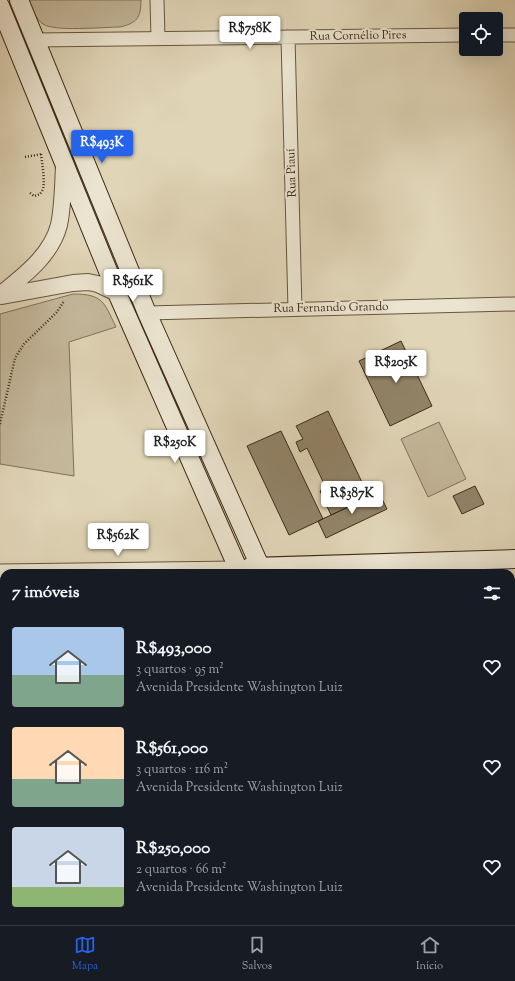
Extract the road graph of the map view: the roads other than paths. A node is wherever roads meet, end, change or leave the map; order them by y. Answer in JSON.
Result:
{"nodes":[{"id":1,"x":19,"y":0,"type":"edge"},
{"id":2,"x":157,"y":0,"type":"edge"},
{"id":3,"x":0,"y":6,"type":"edge"},
{"id":4,"x":515,"y":34,"type":"edge"},
{"id":5,"x":459,"y":35,"type":"edge"},
{"id":6,"x":503,"y":35,"type":"edge"},
{"id":7,"x":288,"y":37,"type":"junction"},
{"id":8,"x":158,"y":38,"type":"junction"},
{"id":9,"x":34,"y":40,"type":"junction"},
{"id":10,"x":64,"y":166,"type":"junction"},
{"id":11,"x":89,"y":173,"type":"junction"},
{"id":12,"x":134,"y":283,"type":"junction"},
{"id":13,"x":117,"y":293,"type":"junction"},
{"id":14,"x":0,"y":296,"type":"edge"},
{"id":15,"x":515,"y":304,"type":"edge"},
{"id":16,"x":295,"y":309,"type":"junction"},
{"id":17,"x":147,"y":313,"type":"junction"},
{"id":18,"x":515,"y":559,"type":"edge"},
{"id":19,"x":238,"y":569,"type":"edge"},
{"id":20,"x":262,"y":569,"type":"edge"},
{"id":21,"x":285,"y":569,"type":"edge"}],
"edges":[{"from":1,"to":9,"type":"main road"},
{"from":2,"to":8,"type":"street"},
{"from":3,"to":10,"type":"main road"},
{"from":4,"to":6,"type":"street"},
{"from":5,"to":7,"type":"street","name":"Rua Cornélio Pires"},
{"from":7,"to":8,"type":"street","name":"Rua Cornélio Pires"},
{"from":7,"to":16,"type":"street","name":"Rua Piauí"},
{"from":8,"to":9,"type":"street","name":"Rua Cornélio Pires"},
{"from":9,"to":11,"type":"main road"},
{"from":10,"to":11,"type":"main road"},
{"from":10,"to":13,"type":"main road"},
{"from":10,"to":14,"type":"street"},
{"from":11,"to":12,"type":"main road"},
{"from":12,"to":13,"type":"main road"},
{"from":12,"to":17,"type":"main road"},
{"from":13,"to":14,"type":"street"},
{"from":13,"to":19,"type":"main road"},
{"from":15,"to":16,"type":"street","name":"Rua Fernando Grando"},
{"from":16,"to":17,"type":"street","name":"Rua Fernando Grando"},
{"from":17,"to":20,"type":"main road"},
{"from":18,"to":21,"type":"main road"}]}
